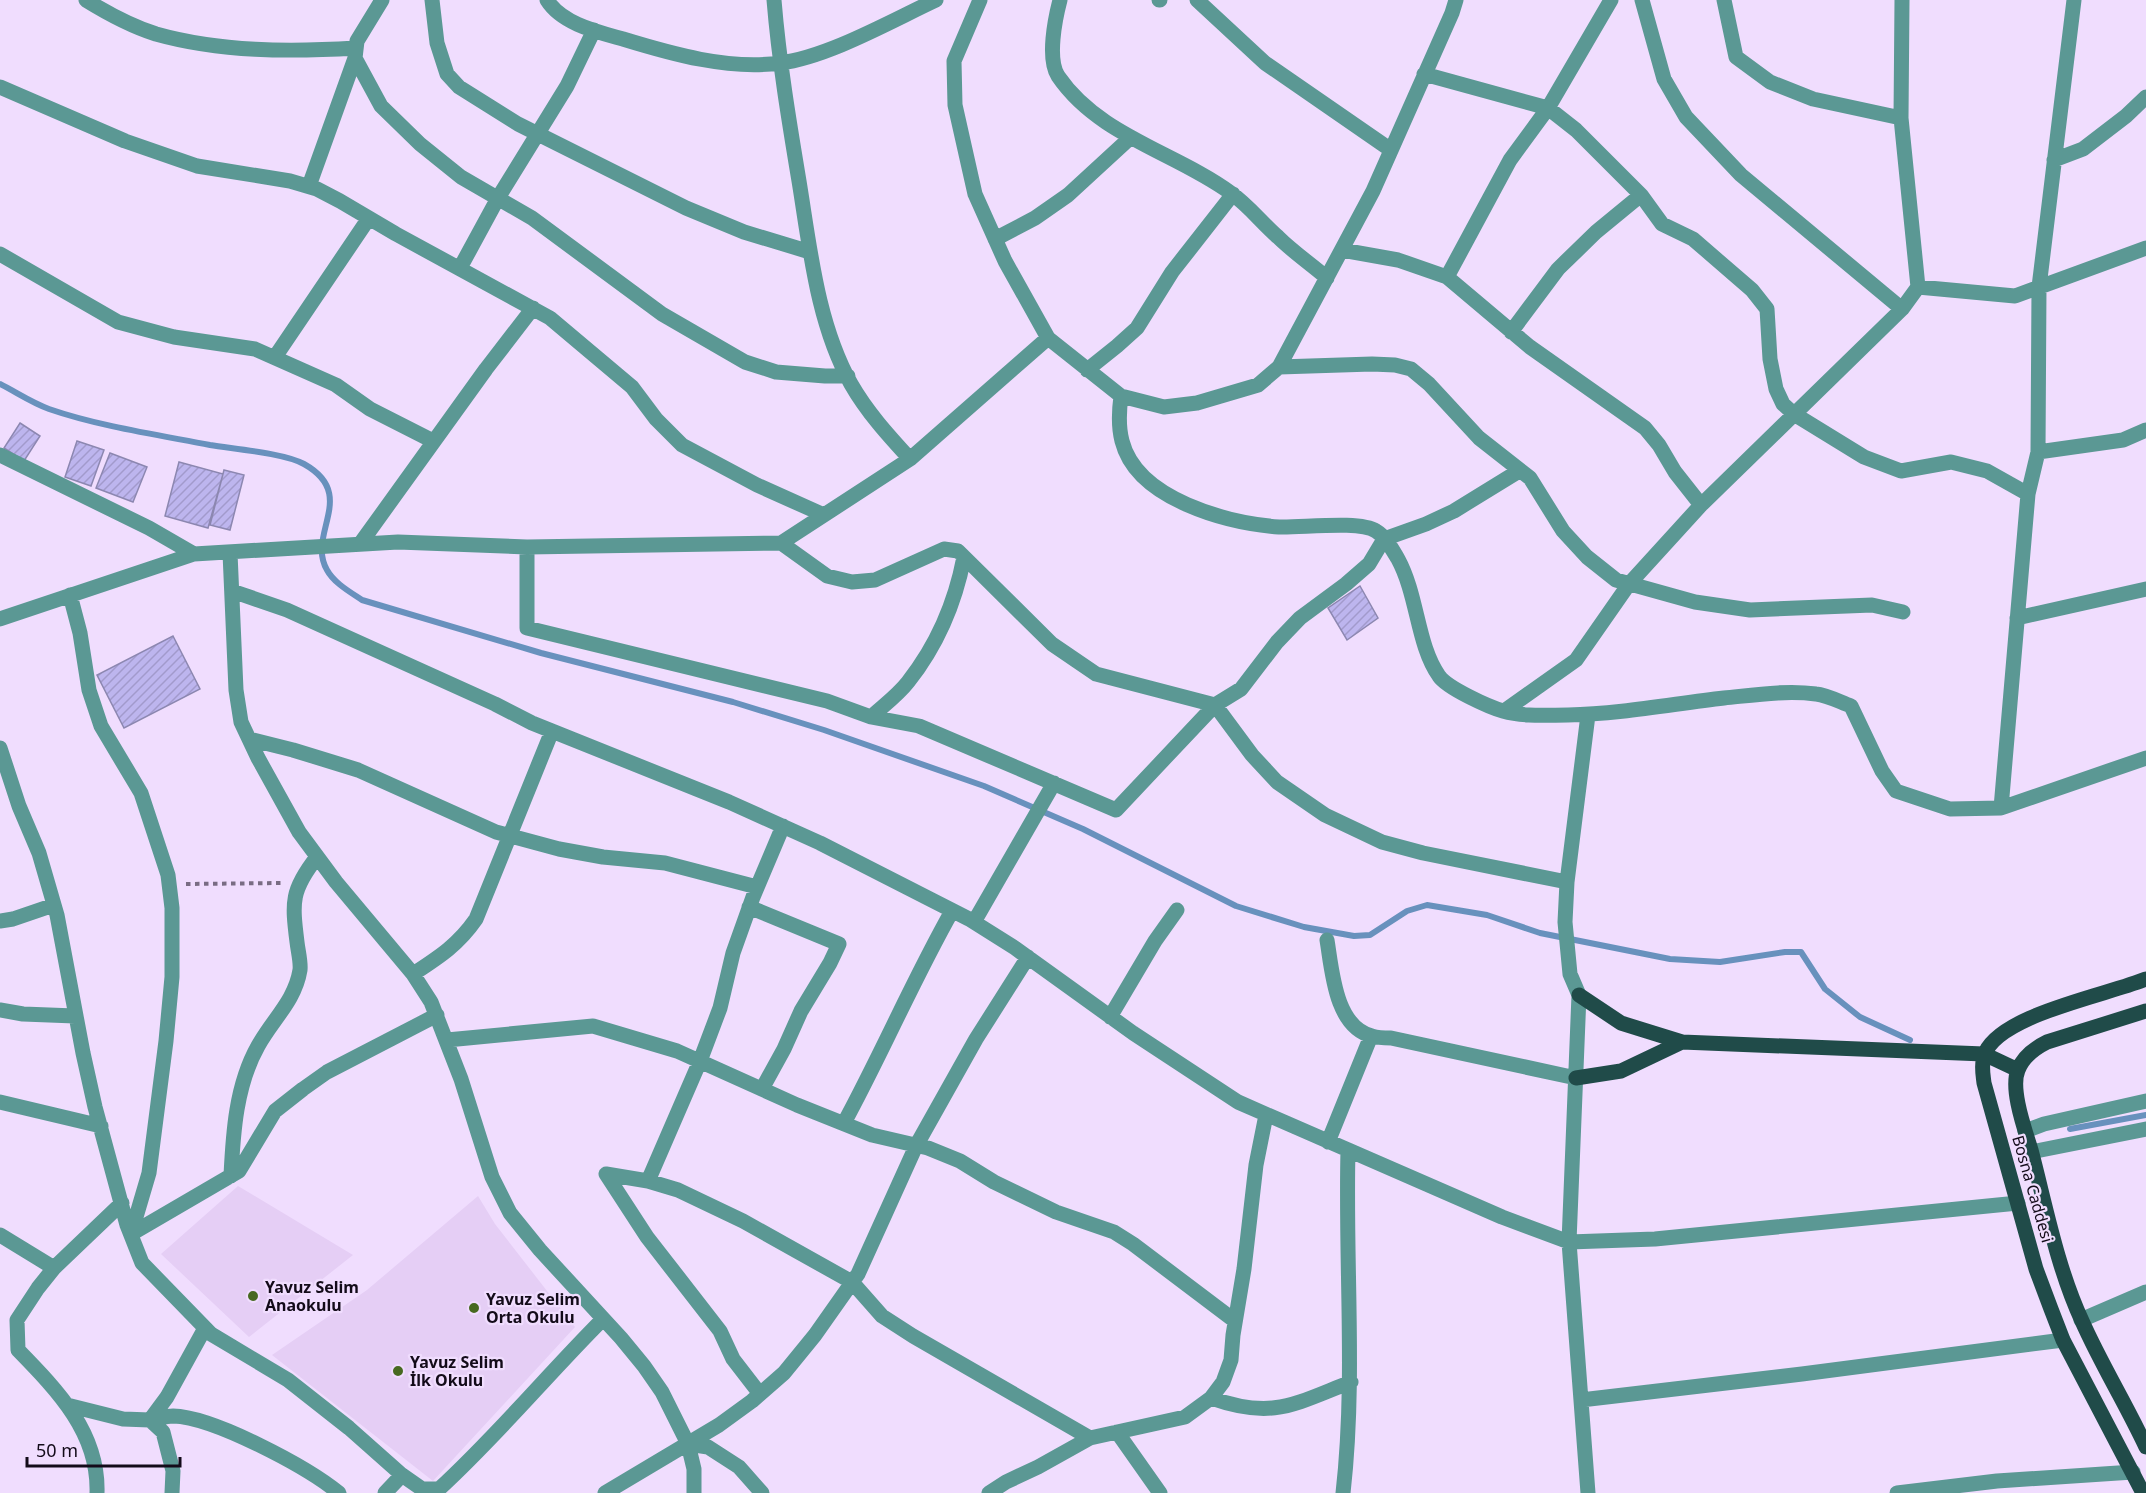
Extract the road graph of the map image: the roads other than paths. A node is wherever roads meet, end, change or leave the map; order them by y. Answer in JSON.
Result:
{"nodes":[{"id":1,"x":86,"y":0,"type":"edge"},
{"id":2,"x":382,"y":0,"type":"edge"},
{"id":3,"x":432,"y":0,"type":"edge"},
{"id":4,"x":548,"y":0,"type":"edge"},
{"id":5,"x":774,"y":0,"type":"edge"},
{"id":6,"x":936,"y":0,"type":"edge"},
{"id":7,"x":980,"y":0,"type":"edge"},
{"id":8,"x":1060,"y":0,"type":"edge"},
{"id":9,"x":1197,"y":0,"type":"edge"},
{"id":10,"x":1456,"y":0,"type":"edge"},
{"id":11,"x":1611,"y":0,"type":"edge"},
{"id":12,"x":1642,"y":0,"type":"edge"},
{"id":13,"x":1724,"y":0,"type":"edge"},
{"id":14,"x":1902,"y":0,"type":"edge"},
{"id":15,"x":2074,"y":0,"type":"edge"},
{"id":16,"x":594,"y":30,"type":"junction"},
{"id":17,"x":356,"y":53,"type":"junction"},
{"id":18,"x":781,"y":63,"type":"junction"},
{"id":19,"x":1424,"y":74,"type":"junction"},
{"id":20,"x":0,"y":87,"type":"edge"},
{"id":21,"x":2146,"y":97,"type":"edge"},
{"id":22,"x":1548,"y":108,"type":"junction"},
{"id":23,"x":1900,"y":118,"type":"junction"},
{"id":24,"x":538,"y":133,"type":"junction"},
{"id":25,"x":1130,"y":138,"type":"junction"},
{"id":26,"x":1391,"y":150,"type":"junction"},
{"id":27,"x":2054,"y":160,"type":"junction"},
{"id":28,"x":309,"y":186,"type":"junction"},
{"id":29,"x":1233,"y":194,"type":"junction"},
{"id":30,"x":1641,"y":195,"type":"junction"},
{"id":31,"x":498,"y":198,"type":"junction"},
{"id":32,"x":369,"y":218,"type":"junction"},
{"id":33,"x":995,"y":239,"type":"junction"},
{"id":34,"x":2146,"y":248,"type":"edge"},
{"id":35,"x":1342,"y":250,"type":"junction"},
{"id":36,"x":810,"y":252,"type":"junction"},
{"id":37,"x":0,"y":254,"type":"edge"},
{"id":38,"x":460,"y":268,"type":"junction"},
{"id":39,"x":1327,"y":278,"type":"junction"},
{"id":40,"x":1447,"y":278,"type":"junction"},
{"id":41,"x":1918,"y":287,"type":"junction"},
{"id":42,"x":2039,"y":287,"type":"junction"},
{"id":43,"x":533,"y":308,"type":"junction"},
{"id":44,"x":1902,"y":309,"type":"junction"},
{"id":45,"x":1511,"y":332,"type":"junction"},
{"id":46,"x":1048,"y":338,"type":"junction"},
{"id":47,"x":275,"y":357,"type":"junction"},
{"id":48,"x":1279,"y":368,"type":"junction"},
{"id":49,"x":1087,"y":370,"type":"junction"},
{"id":50,"x":848,"y":376,"type":"junction"},
{"id":51,"x":1120,"y":396,"type":"junction"},
{"id":52,"x":1794,"y":414,"type":"junction"},
{"id":53,"x":2146,"y":430,"type":"edge"},
{"id":54,"x":433,"y":441,"type":"junction"},
{"id":55,"x":2038,"y":452,"type":"junction"},
{"id":56,"x":0,"y":455,"type":"edge"},
{"id":57,"x":910,"y":459,"type":"junction"},
{"id":58,"x":1519,"y":471,"type":"junction"},
{"id":59,"x":2028,"y":494,"type":"junction"},
{"id":60,"x":1701,"y":505,"type":"junction"},
{"id":61,"x":824,"y":515,"type":"junction"},
{"id":62,"x":1384,"y":539,"type":"junction"},
{"id":63,"x":781,"y":543,"type":"junction"},
{"id":64,"x":360,"y":544,"type":"junction"},
{"id":65,"x":527,"y":547,"type":"junction"},
{"id":66,"x":230,"y":553,"type":"junction"},
{"id":67,"x":194,"y":554,"type":"junction"},
{"id":68,"x":964,"y":557,"type":"junction"},
{"id":69,"x":1629,"y":584,"type":"junction"},
{"id":70,"x":2146,"y":589,"type":"edge"},
{"id":71,"x":232,"y":591,"type":"junction"},
{"id":72,"x":70,"y":595,"type":"junction"},
{"id":73,"x":1903,"y":612,"type":"dead end"},
{"id":74,"x":2017,"y":618,"type":"junction"},
{"id":75,"x":0,"y":619,"type":"edge"},
{"id":76,"x":1215,"y":705,"type":"junction"},
{"id":77,"x":1504,"y":711,"type":"junction"},
{"id":78,"x":1588,"y":715,"type":"junction"},
{"id":79,"x":871,"y":717,"type":"junction"},
{"id":80,"x":552,"y":731,"type":"junction"},
{"id":81,"x":249,"y":739,"type":"junction"},
{"id":82,"x":0,"y":748,"type":"edge"},
{"id":83,"x":2146,"y":758,"type":"edge"},
{"id":84,"x":1054,"y":783,"type":"junction"},
{"id":85,"x":2001,"y":808,"type":"junction"},
{"id":86,"x":783,"y":826,"type":"junction"},
{"id":87,"x":508,"y":835,"type":"junction"},
{"id":88,"x":317,"y":857,"type":"junction"},
{"id":89,"x":1567,"y":882,"type":"junction"},
{"id":90,"x":757,"y":887,"type":"junction"},
{"id":91,"x":54,"y":905,"type":"junction"},
{"id":92,"x":749,"y":907,"type":"junction"},
{"id":93,"x":1177,"y":910,"type":"dead end"},
{"id":94,"x":952,"y":911,"type":"junction"},
{"id":95,"x":0,"y":921,"type":"edge"},
{"id":96,"x":974,"y":922,"type":"junction"},
{"id":97,"x":1327,"y":940,"type":"dead end"},
{"id":98,"x":1028,"y":957,"type":"junction"},
{"id":99,"x":413,"y":974,"type":"junction"},
{"id":100,"x":2146,"y":979,"type":"edge"},
{"id":101,"x":1579,"y":995,"type":"junction"},
{"id":102,"x":0,"y":1010,"type":"edge"},
{"id":103,"x":2146,"y":1011,"type":"edge"},
{"id":104,"x":437,"y":1015,"type":"junction"},
{"id":105,"x":75,"y":1016,"type":"junction"},
{"id":106,"x":1110,"y":1017,"type":"junction"},
{"id":107,"x":1371,"y":1036,"type":"junction"},
{"id":108,"x":447,"y":1040,"type":"junction"},
{"id":109,"x":1682,"y":1042,"type":"junction"},
{"id":110,"x":1984,"y":1054,"type":"junction"},
{"id":111,"x":700,"y":1061,"type":"junction"},
{"id":112,"x":2018,"y":1070,"type":"junction"},
{"id":113,"x":1576,"y":1078,"type":"junction"},
{"id":114,"x":762,"y":1089,"type":"junction"},
{"id":115,"x":2146,"y":1101,"type":"edge"},
{"id":116,"x":0,"y":1102,"type":"edge"},
{"id":117,"x":1266,"y":1115,"type":"junction"},
{"id":118,"x":844,"y":1124,"type":"junction"},
{"id":119,"x":101,"y":1126,"type":"junction"},
{"id":120,"x":2146,"y":1129,"type":"edge"},
{"id":121,"x":2025,"y":1131,"type":"junction"},
{"id":122,"x":1328,"y":1142,"type":"junction"},
{"id":123,"x":916,"y":1146,"type":"junction"},
{"id":124,"x":1348,"y":1150,"type":"junction"},
{"id":125,"x":2031,"y":1152,"type":"junction"},
{"id":126,"x":231,"y":1176,"type":"junction"},
{"id":127,"x":648,"y":1181,"type":"junction"},
{"id":128,"x":122,"y":1203,"type":"junction"},
{"id":129,"x":2018,"y":1203,"type":"junction"},
{"id":130,"x":131,"y":1234,"type":"junction"},
{"id":131,"x":0,"y":1235,"type":"edge"},
{"id":132,"x":1569,"y":1242,"type":"junction"},
{"id":133,"x":54,"y":1268,"type":"junction"},
{"id":134,"x":852,"y":1282,"type":"junction"},
{"id":135,"x":2146,"y":1292,"type":"edge"},
{"id":136,"x":603,"y":1319,"type":"junction"},
{"id":137,"x":2081,"y":1320,"type":"junction"},
{"id":138,"x":1235,"y":1321,"type":"junction"},
{"id":139,"x":205,"y":1328,"type":"junction"},
{"id":140,"x":2063,"y":1340,"type":"junction"},
{"id":141,"x":1351,"y":1382,"type":"junction"},
{"id":142,"x":760,"y":1394,"type":"junction"},
{"id":143,"x":1211,"y":1398,"type":"junction"},
{"id":144,"x":1581,"y":1400,"type":"junction"},
{"id":145,"x":67,"y":1406,"type":"junction"},
{"id":146,"x":150,"y":1420,"type":"junction"},
{"id":147,"x":1117,"y":1432,"type":"junction"},
{"id":148,"x":1090,"y":1438,"type":"junction"},
{"id":149,"x":688,"y":1444,"type":"junction"},
{"id":150,"x":2146,"y":1447,"type":"edge"},
{"id":151,"x":2133,"y":1472,"type":"junction"},
{"id":152,"x":402,"y":1474,"type":"junction"},
{"id":153,"x":98,"y":1493,"type":"edge"},
{"id":154,"x":172,"y":1493,"type":"edge"},
{"id":155,"x":339,"y":1493,"type":"edge"},
{"id":156,"x":384,"y":1493,"type":"edge"},
{"id":157,"x":605,"y":1493,"type":"edge"},
{"id":158,"x":694,"y":1493,"type":"edge"},
{"id":159,"x":762,"y":1493,"type":"edge"},
{"id":160,"x":990,"y":1493,"type":"edge"},
{"id":161,"x":1161,"y":1493,"type":"edge"},
{"id":162,"x":1343,"y":1493,"type":"edge"},
{"id":163,"x":1588,"y":1493,"type":"edge"},
{"id":164,"x":1897,"y":1493,"type":"edge"},
{"id":165,"x":2143,"y":1493,"type":"edge"}],
"edges":[{"from":1,"to":17,"type":"street"},
{"from":2,"to":17,"type":"street"},
{"from":3,"to":24,"type":"street"},
{"from":4,"to":16,"type":"street"},
{"from":5,"to":18,"type":"street"},
{"from":6,"to":18,"type":"street"},
{"from":7,"to":33,"type":"street"},
{"from":8,"to":25,"type":"street"},
{"from":9,"to":26,"type":"street"},
{"from":10,"to":19,"type":"street"},
{"from":11,"to":22,"type":"street"},
{"from":12,"to":44,"type":"street"},
{"from":13,"to":23,"type":"street"},
{"from":14,"to":23,"type":"street"},
{"from":15,"to":27,"type":"street"},
{"from":16,"to":18,"type":"street"},
{"from":16,"to":24,"type":"street"},
{"from":17,"to":28,"type":"street"},
{"from":17,"to":31,"type":"street"},
{"from":18,"to":36,"type":"street"},
{"from":19,"to":22,"type":"street"},
{"from":19,"to":26,"type":"street"},
{"from":20,"to":28,"type":"street"},
{"from":21,"to":27,"type":"street"},
{"from":22,"to":30,"type":"street"},
{"from":22,"to":40,"type":"street"},
{"from":23,"to":41,"type":"street"},
{"from":24,"to":31,"type":"street"},
{"from":24,"to":36,"type":"street"},
{"from":25,"to":29,"type":"street"},
{"from":25,"to":33,"type":"street"},
{"from":26,"to":35,"type":"street"},
{"from":27,"to":42,"type":"street"},
{"from":28,"to":32,"type":"street"},
{"from":29,"to":39,"type":"street"},
{"from":29,"to":49,"type":"street"},
{"from":30,"to":45,"type":"street"},
{"from":30,"to":52,"type":"street"},
{"from":31,"to":38,"type":"street"},
{"from":31,"to":50,"type":"street"},
{"from":32,"to":38,"type":"street"},
{"from":32,"to":47,"type":"street"},
{"from":33,"to":46,"type":"street"},
{"from":34,"to":42,"type":"street"},
{"from":35,"to":39,"type":"street"},
{"from":35,"to":40,"type":"street"},
{"from":36,"to":50,"type":"street"},
{"from":37,"to":47,"type":"street"},
{"from":38,"to":43,"type":"street"},
{"from":39,"to":48,"type":"street"},
{"from":40,"to":45,"type":"street"},
{"from":41,"to":42,"type":"street"},
{"from":41,"to":44,"type":"street"},
{"from":42,"to":55,"type":"street"},
{"from":43,"to":54,"type":"street"},
{"from":43,"to":61,"type":"street"},
{"from":44,"to":52,"type":"street"},
{"from":45,"to":60,"type":"street"},
{"from":46,"to":49,"type":"street"},
{"from":46,"to":57,"type":"street"},
{"from":47,"to":54,"type":"street"},
{"from":48,"to":51,"type":"street"},
{"from":48,"to":58,"type":"street"},
{"from":49,"to":51,"type":"street"},
{"from":50,"to":57,"type":"street"},
{"from":51,"to":62,"type":"street"},
{"from":52,"to":59,"type":"street"},
{"from":52,"to":60,"type":"street"},
{"from":53,"to":55,"type":"street"},
{"from":54,"to":64,"type":"street"},
{"from":55,"to":59,"type":"street"},
{"from":56,"to":67,"type":"street"},
{"from":57,"to":61,"type":"street"},
{"from":58,"to":62,"type":"street"},
{"from":58,"to":69,"type":"street"},
{"from":59,"to":74,"type":"street"},
{"from":60,"to":69,"type":"street"},
{"from":61,"to":63,"type":"street"},
{"from":62,"to":76,"type":"street"},
{"from":62,"to":77,"type":"street"},
{"from":63,"to":65,"type":"street"},
{"from":63,"to":68,"type":"street"},
{"from":64,"to":65,"type":"street"},
{"from":64,"to":66,"type":"street"},
{"from":65,"to":79,"type":"street"},
{"from":66,"to":67,"type":"street"},
{"from":66,"to":71,"type":"street"},
{"from":67,"to":72,"type":"street"},
{"from":68,"to":76,"type":"street"},
{"from":68,"to":79,"type":"street"},
{"from":69,"to":73,"type":"street"},
{"from":69,"to":77,"type":"street"},
{"from":70,"to":74,"type":"street"},
{"from":71,"to":80,"type":"street"},
{"from":71,"to":81,"type":"street"},
{"from":72,"to":75,"type":"street"},
{"from":72,"to":130,"type":"street"},
{"from":74,"to":85,"type":"street"},
{"from":76,"to":84,"type":"street"},
{"from":76,"to":89,"type":"street"},
{"from":77,"to":78,"type":"street"},
{"from":78,"to":85,"type":"street"},
{"from":78,"to":89,"type":"street"},
{"from":79,"to":84,"type":"street"},
{"from":80,"to":86,"type":"street"},
{"from":80,"to":87,"type":"street"},
{"from":81,"to":87,"type":"street"},
{"from":81,"to":88,"type":"street"},
{"from":82,"to":91,"type":"street"},
{"from":83,"to":85,"type":"street"},
{"from":84,"to":96,"type":"street"},
{"from":86,"to":90,"type":"street"},
{"from":86,"to":94,"type":"street"},
{"from":87,"to":90,"type":"street"},
{"from":87,"to":99,"type":"street"},
{"from":88,"to":99,"type":"street"},
{"from":88,"to":126,"type":"street"},
{"from":89,"to":101,"type":"street"},
{"from":90,"to":92,"type":"street"},
{"from":91,"to":95,"type":"street"},
{"from":91,"to":105,"type":"street"},
{"from":92,"to":111,"type":"street"},
{"from":92,"to":114,"type":"street"},
{"from":93,"to":106,"type":"street"},
{"from":94,"to":96,"type":"street"},
{"from":94,"to":118,"type":"street"},
{"from":96,"to":98,"type":"street"},
{"from":97,"to":107,"type":"street"},
{"from":98,"to":106,"type":"street"},
{"from":98,"to":123,"type":"street"},
{"from":99,"to":104,"type":"street"},
{"from":100,"to":110,"type":"main road"},
{"from":101,"to":109,"type":"main road"},
{"from":101,"to":113,"type":"street"},
{"from":102,"to":105,"type":"street"},
{"from":103,"to":112,"type":"main road"},
{"from":104,"to":108,"type":"street"},
{"from":104,"to":126,"type":"street"},
{"from":105,"to":119,"type":"street"},
{"from":106,"to":117,"type":"street"},
{"from":107,"to":113,"type":"street"},
{"from":107,"to":122,"type":"street"},
{"from":108,"to":111,"type":"street"},
{"from":108,"to":136,"type":"street"},
{"from":109,"to":110,"type":"main road"},
{"from":109,"to":113,"type":"main road"},
{"from":110,"to":112,"type":"main road"},
{"from":110,"to":129,"type":"main road","name":"Bosna Caddesi"},
{"from":111,"to":114,"type":"street"},
{"from":111,"to":127,"type":"street"},
{"from":112,"to":121,"type":"main road","name":"Bosna Caddesi"},
{"from":113,"to":132,"type":"street"},
{"from":114,"to":118,"type":"street"},
{"from":115,"to":121,"type":"street"},
{"from":116,"to":119,"type":"street"},
{"from":117,"to":122,"type":"street"},
{"from":117,"to":138,"type":"street"},
{"from":118,"to":123,"type":"street"},
{"from":119,"to":128,"type":"street"},
{"from":120,"to":125,"type":"street"},
{"from":121,"to":125,"type":"main road","name":"Bosna Caddesi"},
{"from":122,"to":124,"type":"street"},
{"from":123,"to":134,"type":"street"},
{"from":123,"to":138,"type":"street"},
{"from":124,"to":132,"type":"street"},
{"from":124,"to":141,"type":"street"},
{"from":125,"to":137,"type":"main road","name":"Bosna Caddesi"},
{"from":126,"to":130,"type":"street"},
{"from":127,"to":134,"type":"street"},
{"from":127,"to":142,"type":"street"},
{"from":128,"to":130,"type":"street"},
{"from":128,"to":133,"type":"street"},
{"from":129,"to":132,"type":"street"},
{"from":129,"to":140,"type":"main road","name":"Bosna Caddesi"},
{"from":130,"to":139,"type":"street"},
{"from":131,"to":133,"type":"street"},
{"from":132,"to":144,"type":"street"},
{"from":133,"to":145,"type":"street"},
{"from":134,"to":142,"type":"street"},
{"from":134,"to":148,"type":"street"},
{"from":135,"to":137,"type":"street"},
{"from":136,"to":149,"type":"street"},
{"from":136,"to":152,"type":"street"},
{"from":137,"to":150,"type":"main road","name":"Bosna Caddesi"},
{"from":138,"to":143,"type":"street"},
{"from":139,"to":146,"type":"street"},
{"from":139,"to":152,"type":"street"},
{"from":140,"to":144,"type":"street"},
{"from":140,"to":151,"type":"main road","name":"Bosna Caddesi"},
{"from":141,"to":143,"type":"street"},
{"from":141,"to":162,"type":"street"},
{"from":142,"to":149,"type":"street"},
{"from":143,"to":147,"type":"street"},
{"from":144,"to":163,"type":"street"},
{"from":145,"to":146,"type":"street"},
{"from":145,"to":153,"type":"street"},
{"from":146,"to":154,"type":"street"},
{"from":146,"to":155,"type":"street"},
{"from":147,"to":148,"type":"street"},
{"from":147,"to":161,"type":"street"},
{"from":148,"to":160,"type":"street"},
{"from":149,"to":157,"type":"street"},
{"from":149,"to":158,"type":"street"},
{"from":149,"to":159,"type":"street"},
{"from":151,"to":164,"type":"street"},
{"from":151,"to":165,"type":"main road","name":"Bosna Caddesi"},
{"from":152,"to":156,"type":"street"}]}
